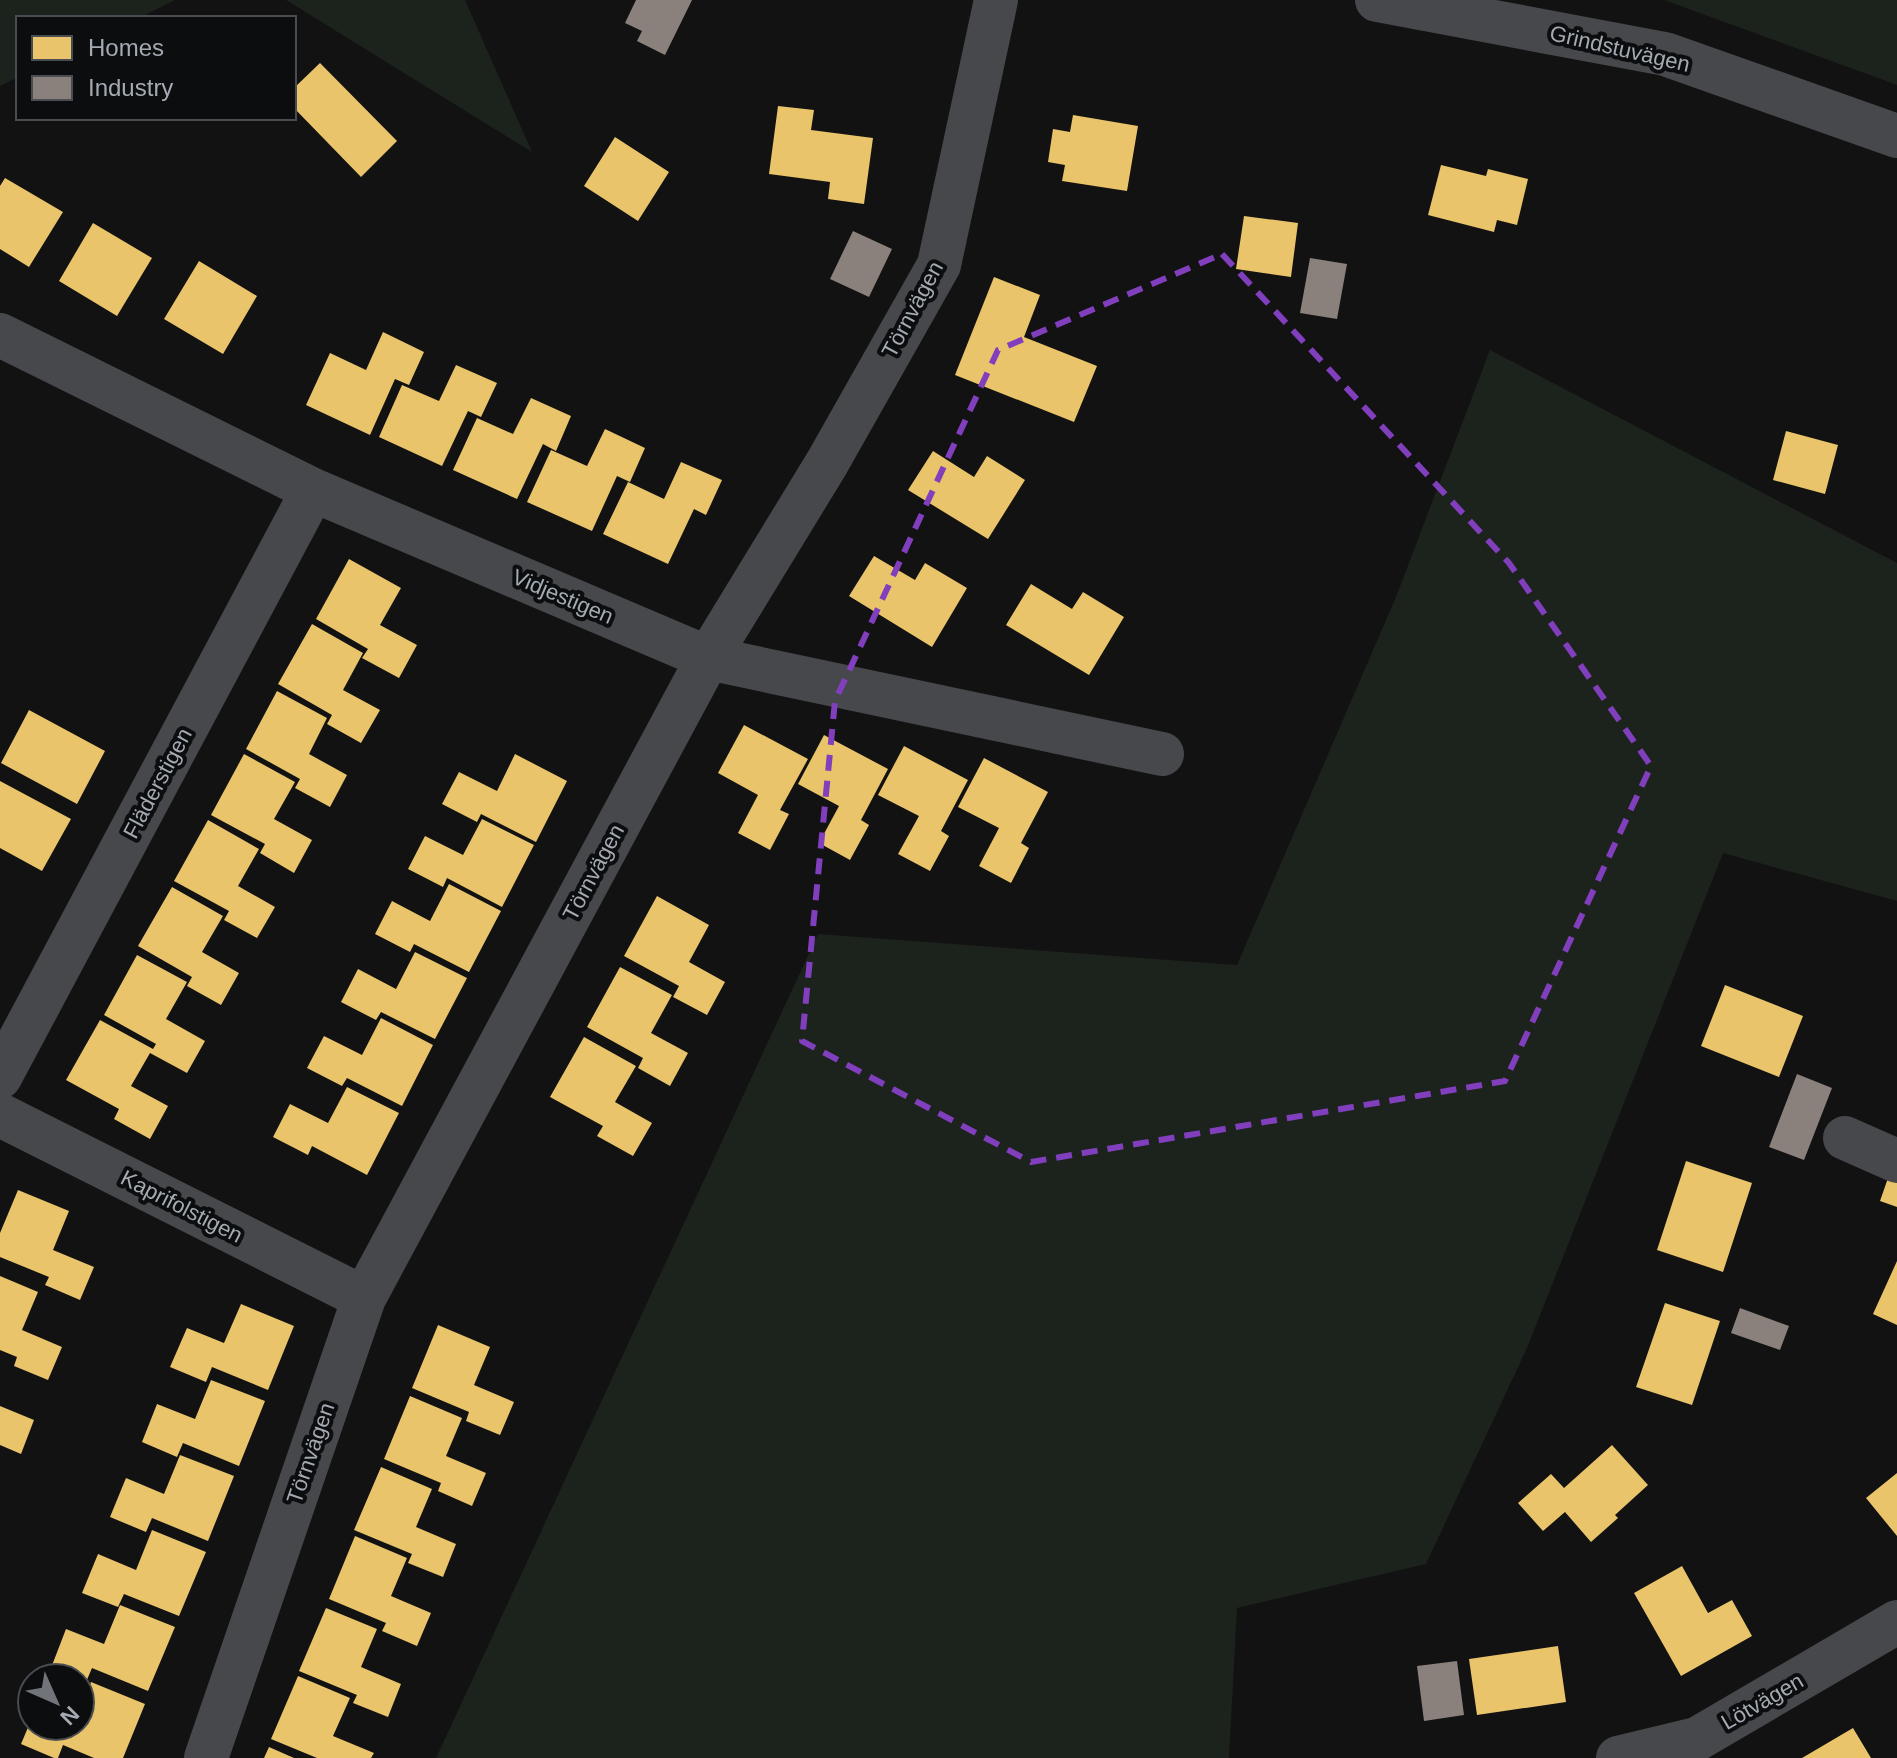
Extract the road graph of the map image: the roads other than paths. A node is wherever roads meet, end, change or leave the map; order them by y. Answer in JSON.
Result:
{"nodes":[{"id":1,"x":996,"y":0,"type":"edge"},
{"id":2,"x":1380,"y":0,"type":"edge"},
{"id":3,"x":1897,"y":136,"type":"edge"},
{"id":4,"x":0,"y":335,"type":"edge"},
{"id":5,"x":313,"y":490,"type":"junction"},
{"id":6,"x":708,"y":658,"type":"junction"},
{"id":7,"x":1162,"y":754,"type":"dead end"},
{"id":8,"x":0,"y":1077,"type":"edge"},
{"id":9,"x":0,"y":1115,"type":"edge"},
{"id":10,"x":1845,"y":1138,"type":"dead end"},
{"id":11,"x":1897,"y":1161,"type":"edge"},
{"id":12,"x":364,"y":1298,"type":"junction"},
{"id":13,"x":1897,"y":1622,"type":"edge"},
{"id":14,"x":206,"y":1758,"type":"edge"},
{"id":15,"x":1618,"y":1758,"type":"edge"}],
"edges":[{"from":1,"to":6,"type":"street","name":"Törnvägen"},
{"from":2,"to":3,"type":"street","name":"Grindstuvägen"},
{"from":4,"to":5,"type":"street","name":"Vidjestigen"},
{"from":5,"to":6,"type":"street","name":"Vidjestigen"},
{"from":5,"to":8,"type":"street","name":"Fläderstigen"},
{"from":6,"to":7,"type":"street","name":"Vidjestigen"},
{"from":6,"to":12,"type":"street","name":"Törnvägen"},
{"from":9,"to":12,"type":"street","name":"Kaprifolstigen"},
{"from":10,"to":11,"type":"street"},
{"from":12,"to":14,"type":"street","name":"Törnvägen"},
{"from":13,"to":15,"type":"street","name":"Lötvägen"}]}
